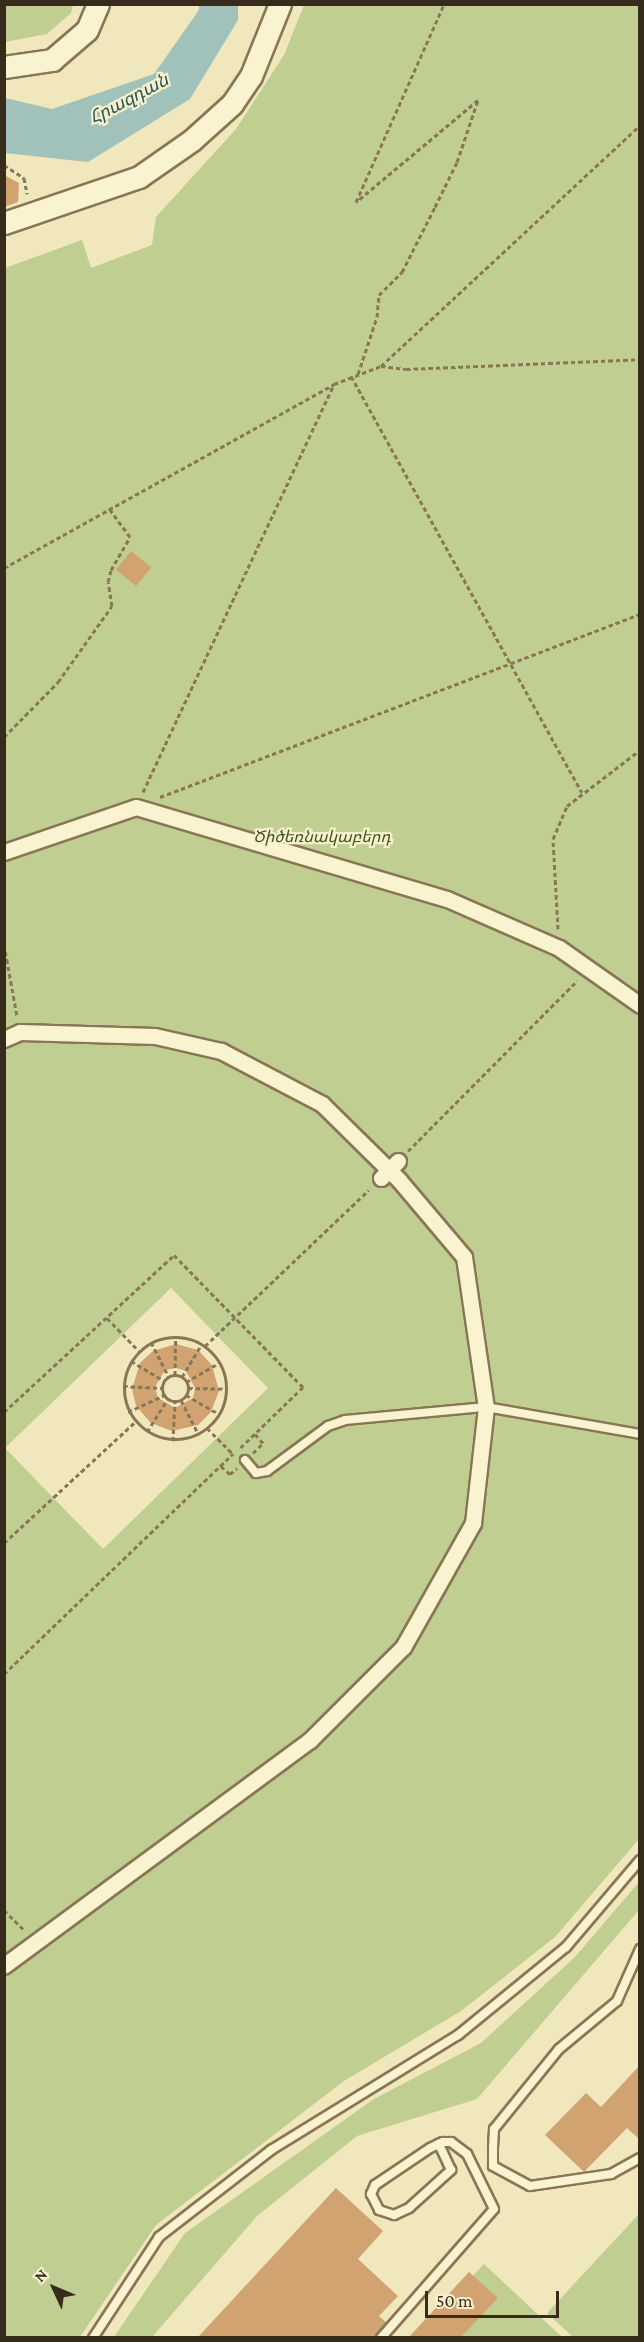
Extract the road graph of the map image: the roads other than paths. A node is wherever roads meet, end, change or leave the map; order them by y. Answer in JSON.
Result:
{"nodes":[{"id":1,"x":98,"y":4,"type":"edge"},
{"id":2,"x":280,"y":4,"type":"edge"},
{"id":3,"x":4,"y":67,"type":"edge"},
{"id":4,"x":4,"y":223,"type":"edge"},
{"id":5,"x":4,"y":852,"type":"edge"},
{"id":6,"x":639,"y":1005,"type":"edge"},
{"id":7,"x":4,"y":1039,"type":"edge"},
{"id":8,"x":486,"y":1407,"type":"junction"},
{"id":9,"x":639,"y":1434,"type":"edge"},
{"id":10,"x":245,"y":1460,"type":"road end"},
{"id":11,"x":639,"y":1860,"type":"edge"},
{"id":12,"x":639,"y":1949,"type":"edge"},
{"id":13,"x":4,"y":1966,"type":"edge"},
{"id":14,"x":439,"y":2144,"type":"junction"},
{"id":15,"x":639,"y":2158,"type":"edge"},
{"id":16,"x":93,"y":2337,"type":"edge"},
{"id":17,"x":381,"y":2337,"type":"edge"}],
"edges":[{"from":1,"to":3,"type":"street"},
{"from":2,"to":4,"type":"street"},
{"from":5,"to":6,"type":"street"},
{"from":7,"to":8,"type":"street"},
{"from":8,"to":9,"type":"lane"},
{"from":8,"to":10,"type":"lane"},
{"from":8,"to":13,"type":"street"},
{"from":11,"to":16,"type":"lane"},
{"from":12,"to":15,"type":"lane"},
{"from":14,"to":14,"type":"lane"},
{"from":14,"to":17,"type":"lane"}]}
